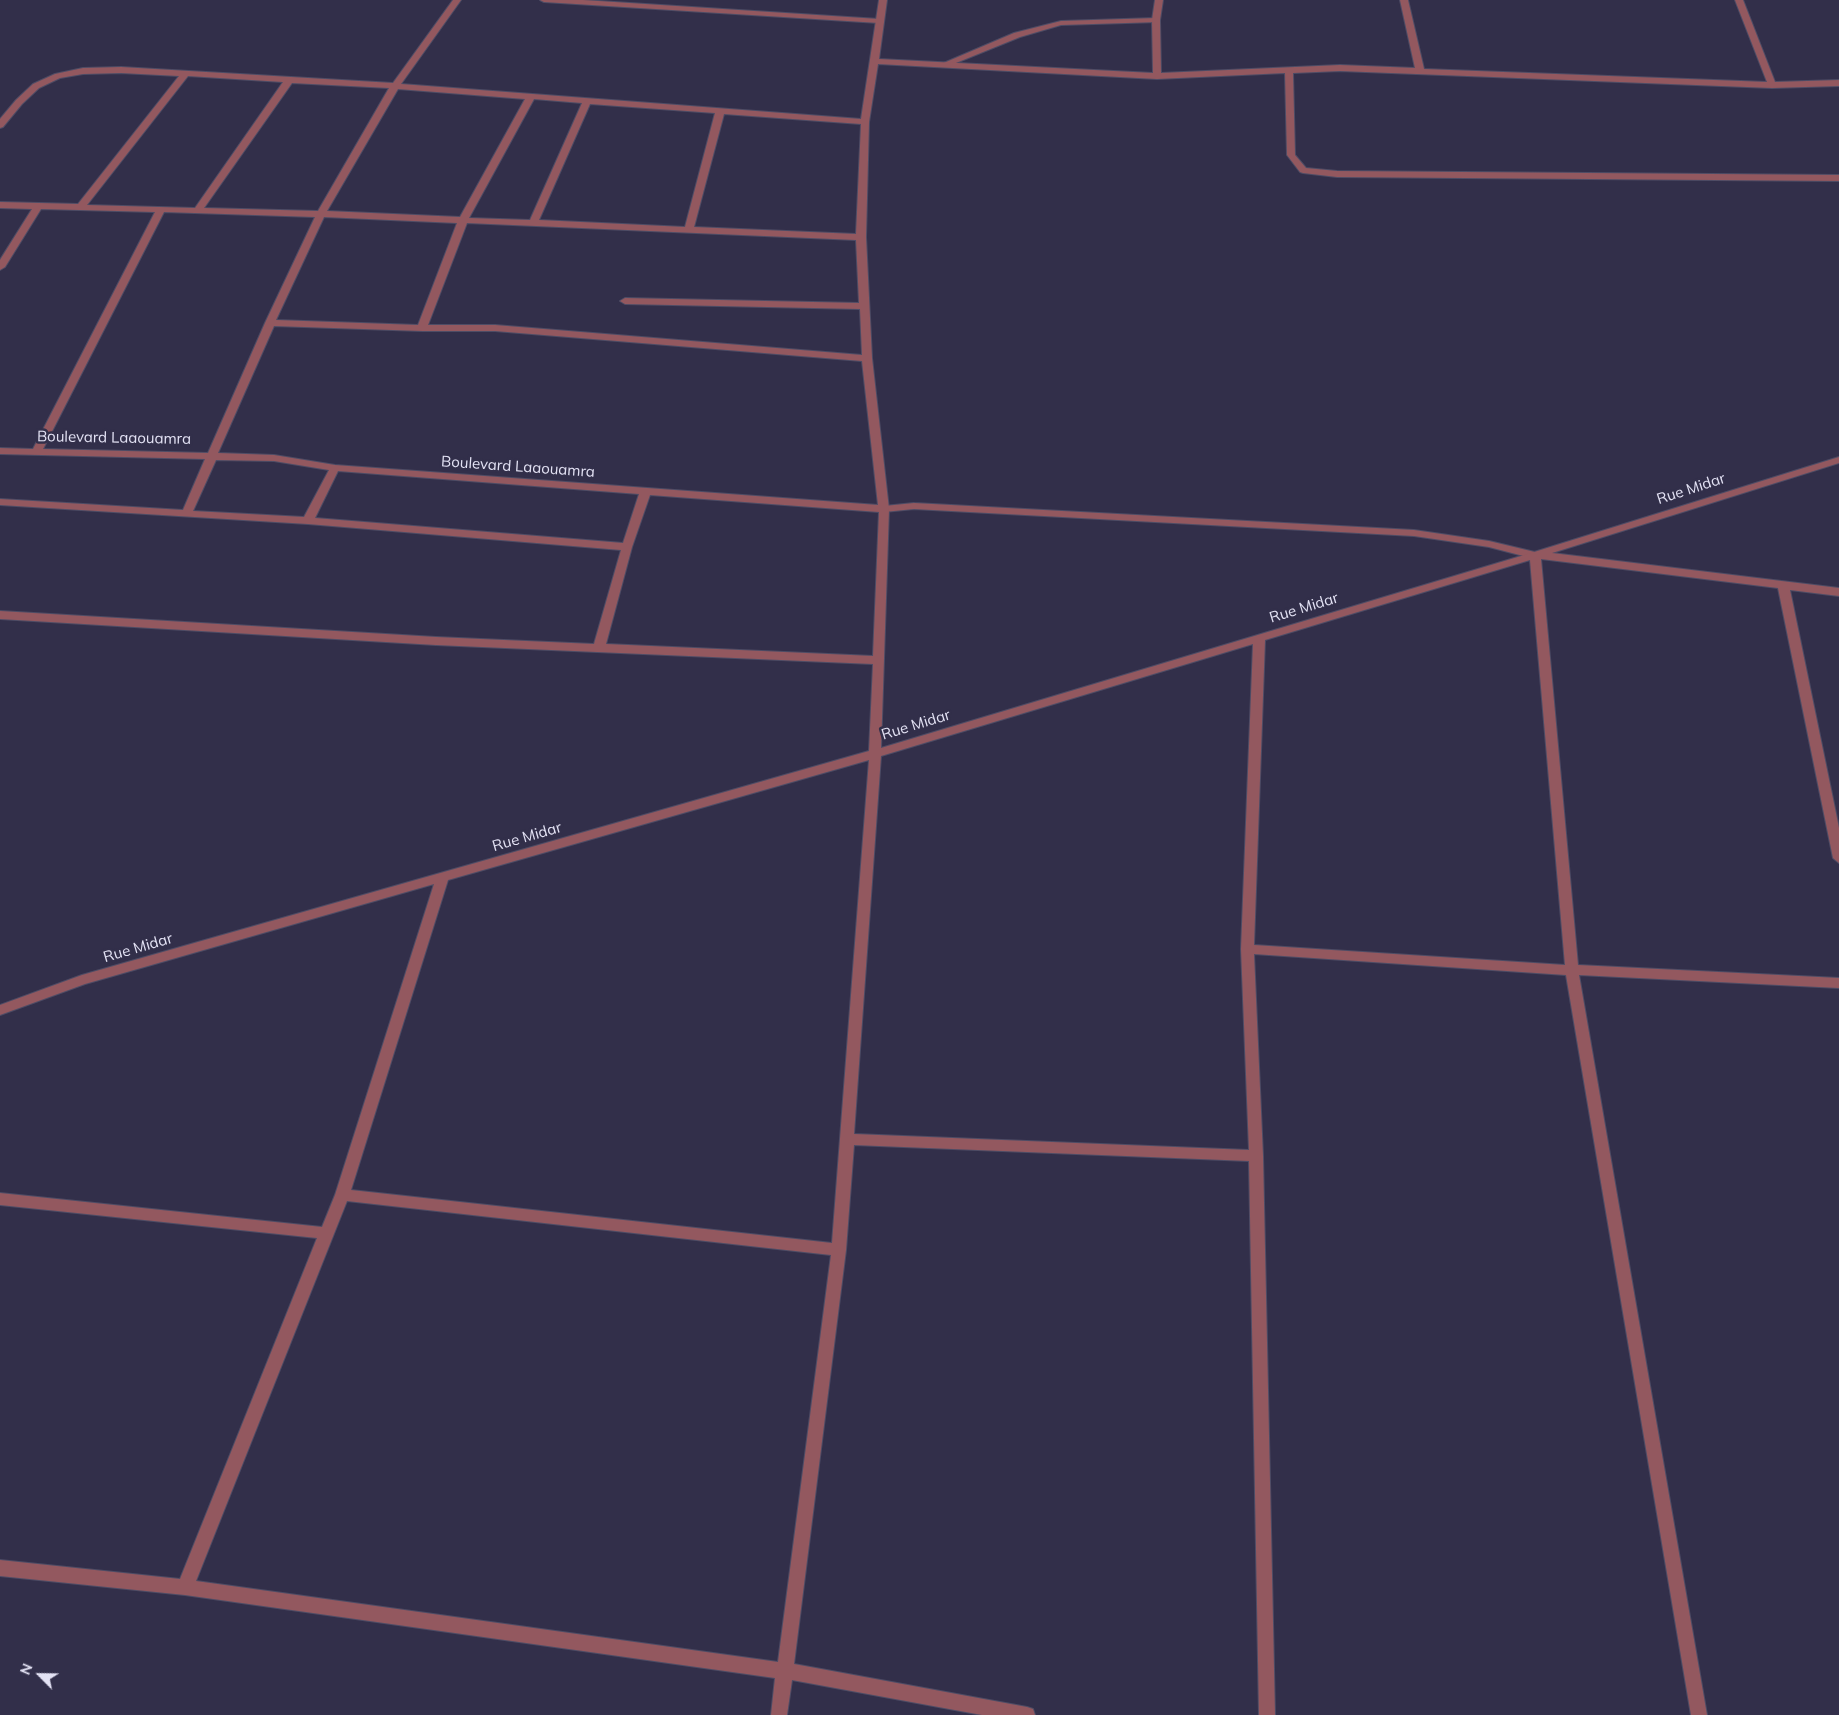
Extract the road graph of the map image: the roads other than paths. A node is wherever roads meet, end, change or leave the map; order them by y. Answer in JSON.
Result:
{"nodes":[{"id":1,"x":457,"y":0,"type":"edge"},
{"id":2,"x":544,"y":0,"type":"edge"},
{"id":3,"x":883,"y":0,"type":"edge"},
{"id":4,"x":1159,"y":0,"type":"edge"},
{"id":5,"x":1404,"y":0,"type":"edge"},
{"id":6,"x":1739,"y":0,"type":"edge"},
{"id":7,"x":1156,"y":20,"type":"junction"},
{"id":8,"x":879,"y":21,"type":"junction"},
{"id":9,"x":874,"y":61,"type":"junction"},
{"id":10,"x":943,"y":65,"type":"junction"},
{"id":11,"x":1289,"y":71,"type":"junction"},
{"id":12,"x":1420,"y":71,"type":"junction"},
{"id":13,"x":185,"y":74,"type":"junction"},
{"id":14,"x":1157,"y":76,"type":"junction"},
{"id":15,"x":289,"y":80,"type":"junction"},
{"id":16,"x":1839,"y":83,"type":"edge"},
{"id":17,"x":1772,"y":85,"type":"junction"},
{"id":18,"x":395,"y":86,"type":"junction"},
{"id":19,"x":531,"y":96,"type":"junction"},
{"id":20,"x":587,"y":101,"type":"junction"},
{"id":21,"x":720,"y":111,"type":"junction"},
{"id":22,"x":864,"y":122,"type":"junction"},
{"id":23,"x":0,"y":125,"type":"edge"},
{"id":24,"x":1839,"y":178,"type":"edge"},
{"id":25,"x":0,"y":205,"type":"edge"},
{"id":26,"x":38,"y":206,"type":"junction"},
{"id":27,"x":80,"y":208,"type":"junction"},
{"id":28,"x":161,"y":210,"type":"junction"},
{"id":29,"x":197,"y":211,"type":"junction"},
{"id":30,"x":321,"y":214,"type":"junction"},
{"id":31,"x":463,"y":220,"type":"junction"},
{"id":32,"x":533,"y":223,"type":"junction"},
{"id":33,"x":689,"y":229,"type":"junction"},
{"id":34,"x":861,"y":237,"type":"junction"},
{"id":35,"x":0,"y":267,"type":"edge"},
{"id":36,"x":625,"y":301,"type":"dead end"},
{"id":37,"x":865,"y":306,"type":"junction"},
{"id":38,"x":270,"y":323,"type":"junction"},
{"id":39,"x":422,"y":328,"type":"junction"},
{"id":40,"x":868,"y":358,"type":"junction"},
{"id":41,"x":0,"y":451,"type":"edge"},
{"id":42,"x":37,"y":452,"type":"junction"},
{"id":43,"x":212,"y":455,"type":"junction"},
{"id":44,"x":1839,"y":460,"type":"edge"},
{"id":45,"x":335,"y":468,"type":"junction"},
{"id":46,"x":646,"y":490,"type":"junction"},
{"id":47,"x":0,"y":502,"type":"edge"},
{"id":48,"x":884,"y":509,"type":"junction"},
{"id":49,"x":187,"y":513,"type":"junction"},
{"id":50,"x":308,"y":521,"type":"junction"},
{"id":51,"x":627,"y":547,"type":"junction"},
{"id":52,"x":1535,"y":556,"type":"junction"},
{"id":53,"x":1783,"y":585,"type":"junction"},
{"id":54,"x":1839,"y":592,"type":"edge"},
{"id":55,"x":0,"y":615,"type":"edge"},
{"id":56,"x":1259,"y":638,"type":"junction"},
{"id":57,"x":599,"y":648,"type":"junction"},
{"id":58,"x":877,"y":660,"type":"junction"},
{"id":59,"x":875,"y":754,"type":"junction"},
{"id":60,"x":1839,"y":858,"type":"edge"},
{"id":61,"x":442,"y":878,"type":"junction"},
{"id":62,"x":1247,"y":949,"type":"junction"},
{"id":63,"x":1572,"y":970,"type":"junction"},
{"id":64,"x":1839,"y":983,"type":"edge"},
{"id":65,"x":0,"y":1010,"type":"edge"},
{"id":66,"x":847,"y":1139,"type":"junction"},
{"id":67,"x":1256,"y":1156,"type":"junction"},
{"id":68,"x":342,"y":1195,"type":"junction"},
{"id":69,"x":0,"y":1199,"type":"edge"},
{"id":70,"x":326,"y":1233,"type":"junction"},
{"id":71,"x":839,"y":1250,"type":"junction"},
{"id":72,"x":0,"y":1568,"type":"edge"},
{"id":73,"x":185,"y":1587,"type":"junction"},
{"id":74,"x":786,"y":1671,"type":"junction"},
{"id":75,"x":779,"y":1715,"type":"edge"},
{"id":76,"x":1028,"y":1715,"type":"edge"},
{"id":77,"x":1267,"y":1715,"type":"edge"},
{"id":78,"x":1699,"y":1715,"type":"edge"}],
"edges":[{"from":1,"to":18,"type":"street"},
{"from":2,"to":8,"type":"street"},
{"from":3,"to":8,"type":"street"},
{"from":4,"to":7,"type":"street"},
{"from":5,"to":12,"type":"street"},
{"from":6,"to":17,"type":"street"},
{"from":7,"to":10,"type":"street"},
{"from":7,"to":14,"type":"street"},
{"from":8,"to":9,"type":"street"},
{"from":9,"to":10,"type":"street"},
{"from":9,"to":22,"type":"street"},
{"from":10,"to":14,"type":"street"},
{"from":11,"to":12,"type":"street"},
{"from":11,"to":14,"type":"street"},
{"from":11,"to":24,"type":"street"},
{"from":12,"to":17,"type":"street"},
{"from":13,"to":15,"type":"street"},
{"from":13,"to":23,"type":"street"},
{"from":13,"to":27,"type":"street"},
{"from":15,"to":18,"type":"street"},
{"from":15,"to":29,"type":"street"},
{"from":16,"to":17,"type":"street"},
{"from":18,"to":19,"type":"street"},
{"from":18,"to":30,"type":"street"},
{"from":19,"to":20,"type":"street"},
{"from":19,"to":31,"type":"street"},
{"from":20,"to":21,"type":"street"},
{"from":20,"to":32,"type":"street"},
{"from":21,"to":22,"type":"street"},
{"from":21,"to":33,"type":"street"},
{"from":22,"to":34,"type":"street"},
{"from":25,"to":26,"type":"street"},
{"from":26,"to":27,"type":"street"},
{"from":26,"to":35,"type":"street"},
{"from":27,"to":28,"type":"street"},
{"from":28,"to":29,"type":"street"},
{"from":28,"to":42,"type":"street"},
{"from":29,"to":30,"type":"street"},
{"from":30,"to":31,"type":"street"},
{"from":30,"to":38,"type":"street"},
{"from":31,"to":32,"type":"street"},
{"from":31,"to":39,"type":"street"},
{"from":32,"to":33,"type":"street"},
{"from":33,"to":34,"type":"street"},
{"from":34,"to":37,"type":"street"},
{"from":36,"to":37,"type":"street"},
{"from":37,"to":40,"type":"street"},
{"from":38,"to":39,"type":"street"},
{"from":38,"to":43,"type":"street"},
{"from":39,"to":40,"type":"street"},
{"from":40,"to":48,"type":"street"},
{"from":41,"to":42,"type":"street","name":"Boulevard Laaouamra"},
{"from":42,"to":43,"type":"street","name":"Boulevard Laaouamra"},
{"from":43,"to":45,"type":"street","name":"Boulevard Laaouamra"},
{"from":43,"to":49,"type":"street"},
{"from":44,"to":52,"type":"street","name":"Rue Midar"},
{"from":45,"to":46,"type":"street","name":"Boulevard Laaouamra"},
{"from":45,"to":50,"type":"street"},
{"from":46,"to":48,"type":"street","name":"Boulevard Laaouamra"},
{"from":46,"to":51,"type":"street"},
{"from":47,"to":49,"type":"street"},
{"from":48,"to":52,"type":"street","name":"Boulevard Laaouamra"},
{"from":48,"to":58,"type":"street"},
{"from":49,"to":50,"type":"street"},
{"from":50,"to":51,"type":"street"},
{"from":51,"to":57,"type":"street"},
{"from":52,"to":53,"type":"street","name":"Boulevard Laaouamra"},
{"from":52,"to":56,"type":"street","name":"Rue Midar"},
{"from":52,"to":63,"type":"street"},
{"from":53,"to":54,"type":"street","name":"Boulevard Laaouamra"},
{"from":53,"to":60,"type":"street"},
{"from":55,"to":57,"type":"street"},
{"from":56,"to":59,"type":"street","name":"Rue Midar"},
{"from":56,"to":62,"type":"street"},
{"from":57,"to":58,"type":"street"},
{"from":58,"to":59,"type":"street"},
{"from":59,"to":61,"type":"street","name":"Rue Midar"},
{"from":59,"to":66,"type":"street"},
{"from":61,"to":65,"type":"street","name":"Rue Midar"},
{"from":61,"to":68,"type":"street"},
{"from":62,"to":63,"type":"street"},
{"from":62,"to":67,"type":"street"},
{"from":63,"to":64,"type":"street"},
{"from":63,"to":78,"type":"street"},
{"from":66,"to":67,"type":"street"},
{"from":66,"to":71,"type":"street"},
{"from":67,"to":77,"type":"street"},
{"from":68,"to":70,"type":"street"},
{"from":68,"to":71,"type":"street"},
{"from":69,"to":70,"type":"street"},
{"from":70,"to":73,"type":"street"},
{"from":71,"to":74,"type":"street"},
{"from":72,"to":73,"type":"street"},
{"from":73,"to":74,"type":"street"},
{"from":74,"to":75,"type":"street"},
{"from":74,"to":76,"type":"street"}]}
